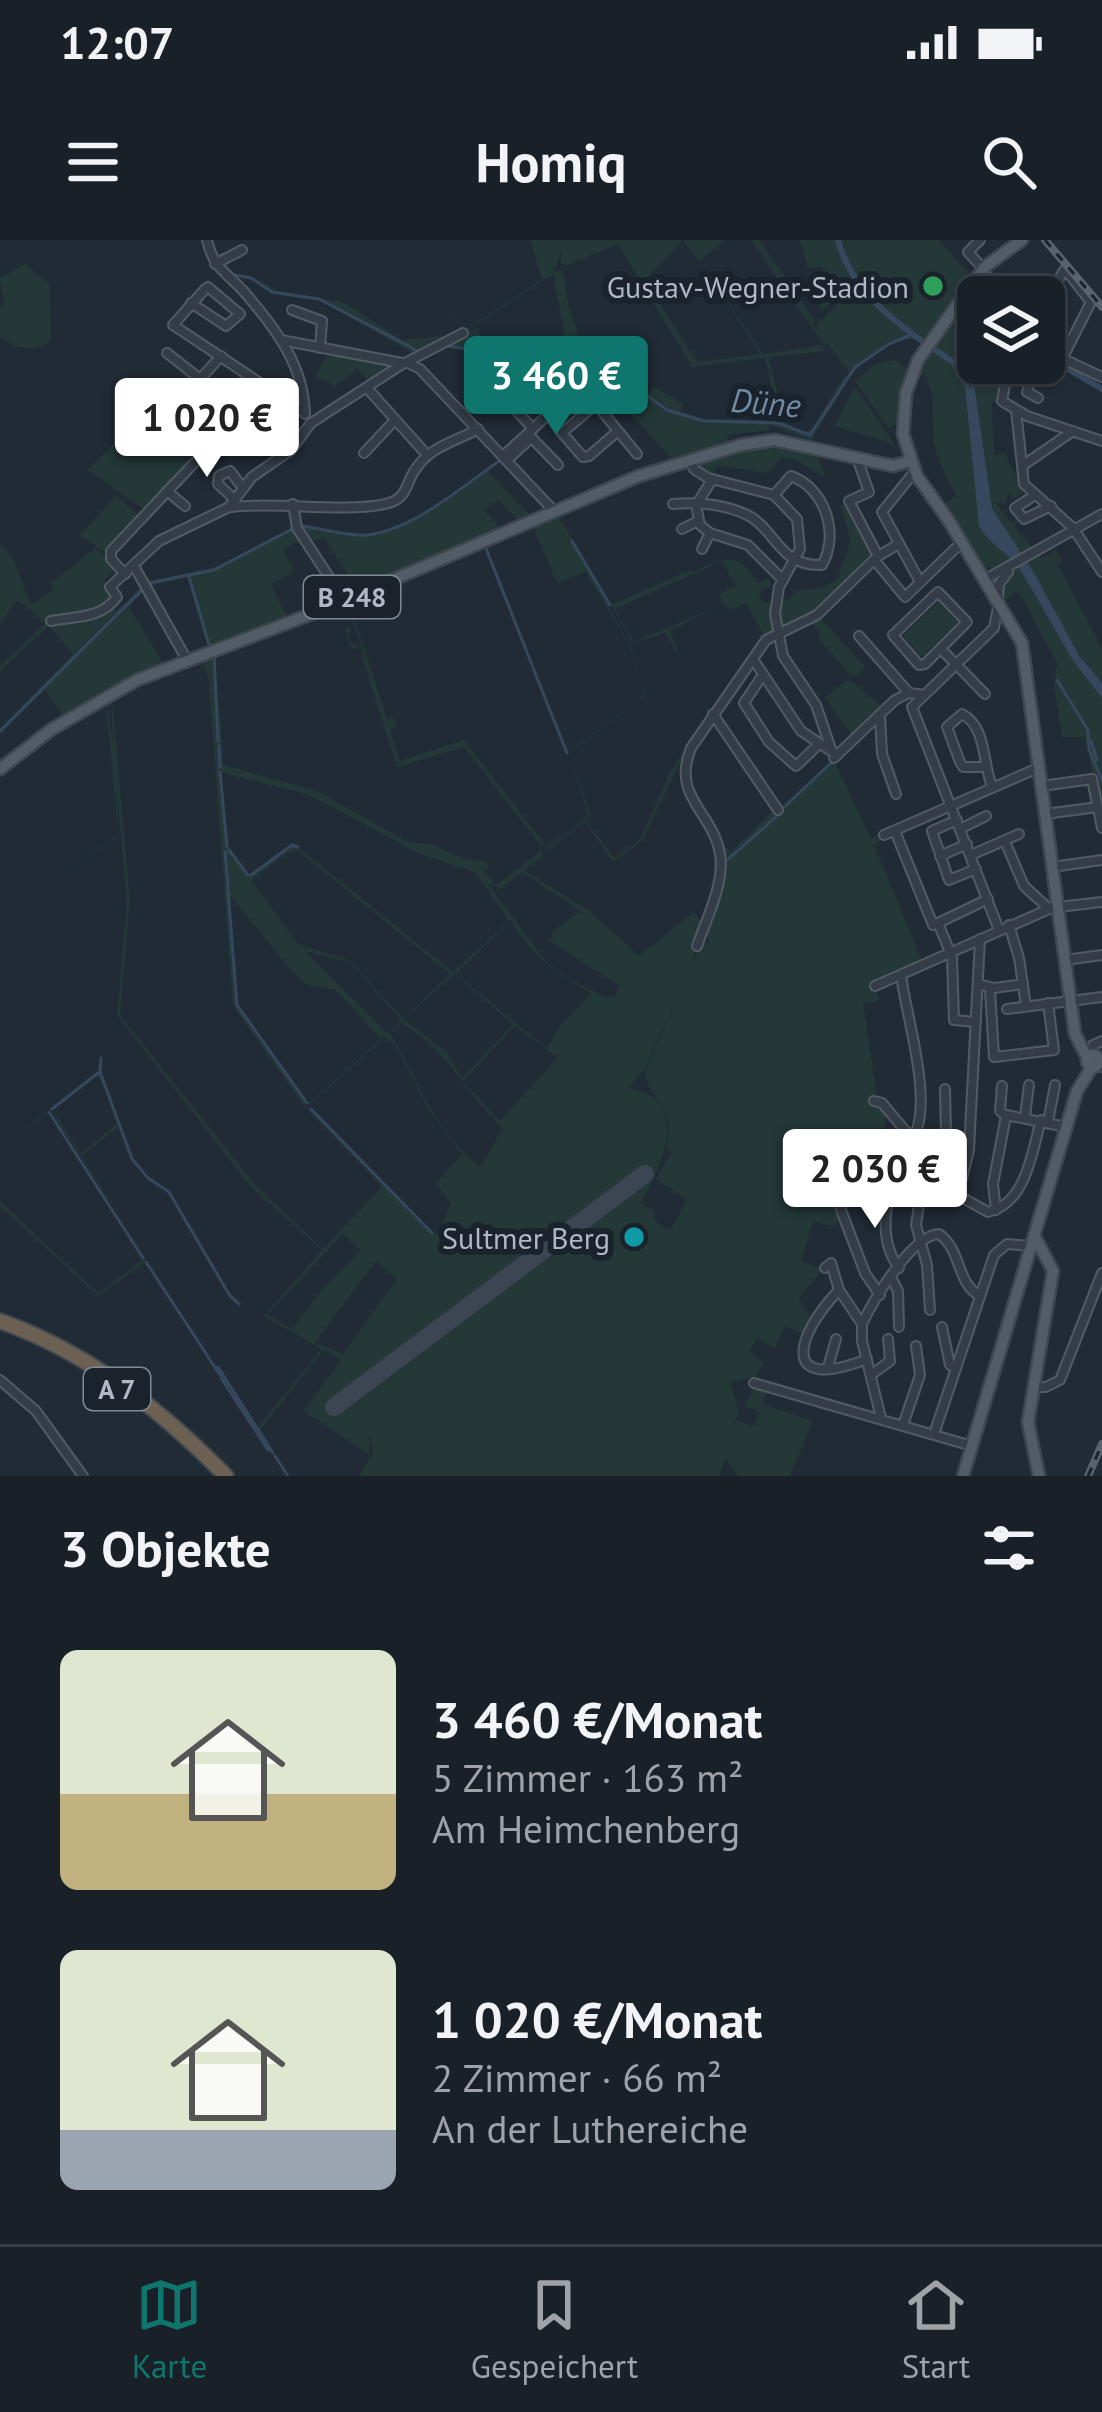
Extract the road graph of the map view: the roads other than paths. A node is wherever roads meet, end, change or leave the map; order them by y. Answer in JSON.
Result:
{"nodes":[{"id":1,"x":980,"y":240,"type":"edge"},
{"id":2,"x":1020,"y":240,"type":"edge"},
{"id":3,"x":208,"y":245,"type":"edge"},
{"id":4,"x":242,"y":250,"type":"dead end"},
{"id":5,"x":218,"y":262,"type":"junction"},
{"id":6,"x":988,"y":276,"type":"edge"},
{"id":7,"x":1061,"y":276,"type":"edge"},
{"id":8,"x":191,"y":304,"type":"junction"},
{"id":9,"x":292,"y":310,"type":"dead end"},
{"id":10,"x":463,"y":333,"type":"dead end"},
{"id":11,"x":280,"y":340,"type":"junction"},
{"id":12,"x":320,"y":348,"type":"junction"},
{"id":13,"x":167,"y":353,"type":"dead end"},
{"id":14,"x":221,"y":356,"type":"junction"},
{"id":15,"x":1067,"y":362,"type":"joint"},
{"id":16,"x":406,"y":363,"type":"junction"},
{"id":17,"x":500,"y":364,"type":"dead end"},
{"id":18,"x":565,"y":364,"type":"junction"},
{"id":19,"x":598,"y":377,"type":"dead end"},
{"id":20,"x":1102,"y":377,"type":"edge"},
{"id":21,"x":201,"y":378,"type":"junction"},
{"id":22,"x":1005,"y":384,"type":"edge"},
{"id":23,"x":1030,"y":384,"type":"edge"},
{"id":24,"x":266,"y":387,"type":"junction"},
{"id":25,"x":367,"y":388,"type":"junction"},
{"id":26,"x":496,"y":388,"type":"junction"},
{"id":27,"x":583,"y":388,"type":"junction"},
{"id":28,"x":214,"y":390,"type":"dead end"},
{"id":29,"x":1027,"y":392,"type":"junction"},
{"id":30,"x":1038,"y":398,"type":"dead end"},
{"id":31,"x":595,"y":405,"type":"junction"},
{"id":32,"x":515,"y":409,"type":"junction"},
{"id":33,"x":1017,"y":411,"type":"junction"},
{"id":34,"x":305,"y":412,"type":"junction"},
{"id":35,"x":395,"y":420,"type":"junction"},
{"id":36,"x":307,"y":427,"type":"junction"},
{"id":37,"x":478,"y":429,"type":"junction"},
{"id":38,"x":618,"y":431,"type":"junction"},
{"id":39,"x":1073,"y":431,"type":"junction"},
{"id":40,"x":531,"y":434,"type":"junction"},
{"id":41,"x":1102,"y":441,"type":"edge"},
{"id":42,"x":364,"y":452,"type":"dead end"},
{"id":43,"x":637,"y":454,"type":"dead end"},
{"id":44,"x":427,"y":455,"type":"junction"},
{"id":45,"x":506,"y":458,"type":"junction"},
{"id":46,"x":856,"y":458,"type":"junction"},
{"id":47,"x":689,"y":461,"type":"junction"},
{"id":48,"x":898,"y":463,"type":"junction"},
{"id":49,"x":1024,"y":464,"type":"junction"},
{"id":50,"x":557,"y":465,"type":"dead end"},
{"id":51,"x":911,"y":476,"type":"dead end"},
{"id":52,"x":712,"y":480,"type":"junction"},
{"id":53,"x":243,"y":488,"type":"junction"},
{"id":54,"x":167,"y":491,"type":"junction"},
{"id":55,"x":774,"y":495,"type":"junction"},
{"id":56,"x":1035,"y":495,"type":"junction"},
{"id":57,"x":697,"y":502,"type":"junction"},
{"id":58,"x":233,"y":503,"type":"junction"},
{"id":59,"x":292,"y":504,"type":"junction"},
{"id":60,"x":673,"y":504,"type":"dead end"},
{"id":61,"x":185,"y":506,"type":"dead end"},
{"id":62,"x":1051,"y":506,"type":"junction"},
{"id":63,"x":554,"y":511,"type":"junction"},
{"id":64,"x":1102,"y":514,"type":"edge"},
{"id":65,"x":698,"y":521,"type":"junction"},
{"id":66,"x":682,"y":529,"type":"dead end"},
{"id":67,"x":1076,"y":531,"type":"junction"},
{"id":68,"x":710,"y":532,"type":"junction"},
{"id":69,"x":962,"y":542,"type":"junction"},
{"id":70,"x":899,"y":544,"type":"junction"},
{"id":71,"x":702,"y":548,"type":"dead end"},
{"id":72,"x":1102,"y":550,"type":"edge"},
{"id":73,"x":1092,"y":557,"type":"junction"},
{"id":74,"x":796,"y":559,"type":"junction"},
{"id":75,"x":877,"y":559,"type":"junction"},
{"id":76,"x":134,"y":566,"type":"junction"},
{"id":77,"x":1007,"y":570,"type":"junction"},
{"id":78,"x":1102,"y":572,"type":"edge"},
{"id":79,"x":125,"y":574,"type":"junction"},
{"id":80,"x":783,"y":580,"type":"junction"},
{"id":81,"x":920,"y":582,"type":"junction"},
{"id":82,"x":985,"y":582,"type":"junction"},
{"id":83,"x":344,"y":600,"type":"junction"},
{"id":84,"x":999,"y":605,"type":"junction"},
{"id":85,"x":51,"y":621,"type":"dead end"},
{"id":86,"x":1002,"y":623,"type":"junction"},
{"id":87,"x":781,"y":630,"type":"junction"},
{"id":88,"x":859,"y":636,"type":"dead end"},
{"id":89,"x":940,"y":649,"type":"junction"},
{"id":90,"x":753,"y":658,"type":"junction"},
{"id":91,"x":187,"y":660,"type":"junction"},
{"id":92,"x":956,"y":665,"type":"junction"},
{"id":93,"x":762,"y":676,"type":"junction"},
{"id":94,"x":909,"y":693,"type":"junction"},
{"id":95,"x":985,"y":694,"type":"dead end"},
{"id":96,"x":924,"y":695,"type":"junction"},
{"id":97,"x":713,"y":714,"type":"junction"},
{"id":98,"x":880,"y":715,"type":"junction"},
{"id":99,"x":818,"y":745,"type":"junction"},
{"id":100,"x":834,"y":754,"type":"junction"},
{"id":101,"x":984,"y":767,"type":"junction"},
{"id":102,"x":1038,"y":768,"type":"junction"},
{"id":103,"x":0,"y":769,"type":"edge"},
{"id":104,"x":1040,"y":786,"type":"junction"},
{"id":105,"x":992,"y":787,"type":"junction"},
{"id":106,"x":896,"y":794,"type":"dead end"},
{"id":107,"x":951,"y":806,"type":"junction"},
{"id":108,"x":1097,"y":807,"type":"junction"},
{"id":109,"x":778,"y":810,"type":"dead end"},
{"id":110,"x":1045,"y":814,"type":"junction"},
{"id":111,"x":986,"y":816,"type":"dead end"},
{"id":112,"x":959,"y":825,"type":"junction"},
{"id":113,"x":1102,"y":828,"type":"edge"},
{"id":114,"x":895,"y":830,"type":"junction"},
{"id":115,"x":1019,"y":834,"type":"dead end"},
{"id":116,"x":884,"y":836,"type":"dead end"},
{"id":117,"x":967,"y":844,"type":"junction"},
{"id":118,"x":1007,"y":846,"type":"dead end"},
{"id":119,"x":971,"y":855,"type":"junction"},
{"id":120,"x":940,"y":856,"type":"junction"},
{"id":121,"x":1102,"y":860,"type":"edge"},
{"id":122,"x":1052,"y":868,"type":"junction"},
{"id":123,"x":976,"y":869,"type":"junction"},
{"id":124,"x":988,"y":899,"type":"junction"},
{"id":125,"x":1102,"y":902,"type":"edge"},
{"id":126,"x":1054,"y":906,"type":"junction"},
{"id":127,"x":938,"y":923,"type":"junction"},
{"id":128,"x":1004,"y":928,"type":"junction"},
{"id":129,"x":980,"y":939,"type":"junction"},
{"id":130,"x":697,"y":946,"type":"dead end"},
{"id":131,"x":950,"y":952,"type":"junction"},
{"id":132,"x":1102,"y":955,"type":"edge"},
{"id":133,"x":1065,"y":960,"type":"junction"},
{"id":134,"x":901,"y":974,"type":"junction"},
{"id":135,"x":977,"y":984,"type":"junction"},
{"id":136,"x":1023,"y":984,"type":"junction"},
{"id":137,"x":875,"y":986,"type":"dead end"},
{"id":138,"x":994,"y":988,"type":"junction"},
{"id":139,"x":1102,"y":997,"type":"edge"},
{"id":140,"x":1071,"y":1000,"type":"junction"},
{"id":141,"x":1048,"y":1003,"type":"junction"},
{"id":142,"x":1027,"y":1006,"type":"junction"},
{"id":143,"x":1007,"y":1009,"type":"dead end"},
{"id":144,"x":975,"y":1022,"type":"junction"},
{"id":145,"x":1096,"y":1058,"type":"edge"},
{"id":146,"x":1029,"y":1085,"type":"dead end"},
{"id":147,"x":1055,"y":1085,"type":"dead end"},
{"id":148,"x":1002,"y":1086,"type":"dead end"},
{"id":149,"x":945,"y":1089,"type":"dead end"},
{"id":150,"x":874,"y":1101,"type":"dead end"},
{"id":151,"x":1006,"y":1116,"type":"junction"},
{"id":152,"x":1025,"y":1116,"type":"junction"},
{"id":153,"x":1044,"y":1121,"type":"junction"},
{"id":154,"x":1066,"y":1127,"type":"junction"},
{"id":155,"x":902,"y":1128,"type":"junction"},
{"id":156,"x":912,"y":1140,"type":"junction"},
{"id":157,"x":926,"y":1156,"type":"junction"},
{"id":158,"x":935,"y":1168,"type":"junction"},
{"id":159,"x":949,"y":1183,"type":"junction"},
{"id":160,"x":841,"y":1210,"type":"dead end"},
{"id":161,"x":996,"y":1210,"type":"junction"},
{"id":162,"x":920,"y":1240,"type":"junction"},
{"id":163,"x":1032,"y":1249,"type":"junction"},
{"id":164,"x":825,"y":1268,"type":"dead end"},
{"id":165,"x":899,"y":1268,"type":"junction"},
{"id":166,"x":1102,"y":1274,"type":"edge"},
{"id":167,"x":892,"y":1279,"type":"junction"},
{"id":168,"x":838,"y":1290,"type":"junction"},
{"id":169,"x":880,"y":1294,"type":"junction"},
{"id":170,"x":980,"y":1296,"type":"junction"},
{"id":171,"x":930,"y":1310,"type":"dead end"},
{"id":172,"x":0,"y":1324,"type":"edge"},
{"id":173,"x":862,"y":1324,"type":"junction"},
{"id":174,"x":899,"y":1327,"type":"dead end"},
{"id":175,"x":942,"y":1327,"type":"dead end"},
{"id":176,"x":836,"y":1339,"type":"dead end"},
{"id":177,"x":887,"y":1339,"type":"dead end"},
{"id":178,"x":916,"y":1346,"type":"dead end"},
{"id":179,"x":867,"y":1359,"type":"junction"},
{"id":180,"x":828,"y":1367,"type":"junction"},
{"id":181,"x":956,"y":1369,"type":"junction"},
{"id":182,"x":871,"y":1375,"type":"junction"},
{"id":183,"x":0,"y":1380,"type":"edge"},
{"id":184,"x":754,"y":1383,"type":"dead end"},
{"id":185,"x":1033,"y":1386,"type":"junction"},
{"id":186,"x":882,"y":1419,"type":"junction"},
{"id":187,"x":903,"y":1426,"type":"junction"},
{"id":188,"x":934,"y":1434,"type":"junction"},
{"id":189,"x":966,"y":1444,"type":"junction"},
{"id":190,"x":83,"y":1476,"type":"edge"},
{"id":191,"x":217,"y":1476,"type":"edge"},
{"id":192,"x":226,"y":1476,"type":"edge"},
{"id":193,"x":963,"y":1476,"type":"edge"},
{"id":194,"x":1039,"y":1476,"type":"edge"}],
"edges":[{"from":1,"to":6,"type":"street"},
{"from":2,"to":48,"type":"main road","bridge":true},
{"from":3,"to":5,"type":"street"},
{"from":4,"to":5,"type":"street"},
{"from":5,"to":11,"type":"street"},
{"from":7,"to":15,"type":"street"},
{"from":8,"to":8,"type":"street"},
{"from":8,"to":14,"type":"street"},
{"from":9,"to":12,"type":"street"},
{"from":10,"to":16,"type":"street"},
{"from":11,"to":12,"type":"street"},
{"from":11,"to":34,"type":"street"},
{"from":12,"to":16,"type":"street"},
{"from":13,"to":21,"type":"street"},
{"from":14,"to":21,"type":"street"},
{"from":14,"to":24,"type":"street"},
{"from":15,"to":20,"type":"street"},
{"from":16,"to":25,"type":"street"},
{"from":16,"to":37,"type":"street"},
{"from":17,"to":26,"type":"street"},
{"from":18,"to":26,"type":"street"},
{"from":18,"to":27,"type":"street"},
{"from":18,"to":32,"type":"street"},
{"from":19,"to":27,"type":"street"},
{"from":21,"to":28,"type":"street"},
{"from":22,"to":33,"type":"street"},
{"from":23,"to":29,"type":"street"},
{"from":24,"to":34,"type":"street"},
{"from":24,"to":54,"type":"street"},
{"from":25,"to":35,"type":"street"},
{"from":25,"to":36,"type":"street"},
{"from":26,"to":32,"type":"street"},
{"from":27,"to":31,"type":"street"},
{"from":27,"to":40,"type":"street"},
{"from":29,"to":30,"type":"street"},
{"from":29,"to":33,"type":"street"},
{"from":31,"to":38,"type":"street"},
{"from":31,"to":38,"type":"street"},
{"from":32,"to":40,"type":"street"},
{"from":33,"to":39,"type":"street"},
{"from":33,"to":49,"type":"street"},
{"from":34,"to":36,"type":"street"},
{"from":35,"to":42,"type":"street"},
{"from":35,"to":44,"type":"street"},
{"from":36,"to":53,"type":"street"},
{"from":37,"to":44,"type":"street"},
{"from":37,"to":45,"type":"street"},
{"from":38,"to":43,"type":"street"},
{"from":39,"to":41,"type":"street"},
{"from":39,"to":49,"type":"street"},
{"from":40,"to":45,"type":"street"},
{"from":40,"to":50,"type":"street"},
{"from":44,"to":59,"type":"street"},
{"from":45,"to":63,"type":"street"},
{"from":46,"to":47,"type":"main road","number":"B 248"},
{"from":46,"to":48,"type":"main road","number":"B 248"},
{"from":46,"to":75,"type":"street"},
{"from":47,"to":52,"type":"street"},
{"from":47,"to":63,"type":"main road","number":"B 248"},
{"from":48,"to":69,"type":"main road"},
{"from":49,"to":56,"type":"street"},
{"from":51,"to":70,"type":"street"},
{"from":52,"to":55,"type":"street"},
{"from":52,"to":57,"type":"street"},
{"from":53,"to":58,"type":"street"},
{"from":53,"to":58,"type":"street"},
{"from":54,"to":61,"type":"street"},
{"from":54,"to":79,"type":"street"},
{"from":55,"to":74,"type":"street"},
{"from":55,"to":74,"type":"street"},
{"from":56,"to":62,"type":"street"},
{"from":56,"to":62,"type":"street"},
{"from":57,"to":60,"type":"street"},
{"from":57,"to":65,"type":"street"},
{"from":57,"to":74,"type":"street"},
{"from":58,"to":59,"type":"street"},
{"from":58,"to":76,"type":"street"},
{"from":59,"to":83,"type":"street"},
{"from":62,"to":67,"type":"street"},
{"from":63,"to":83,"type":"main road","number":"B 248"},
{"from":64,"to":67,"type":"street"},
{"from":65,"to":66,"type":"street"},
{"from":65,"to":68,"type":"street"},
{"from":67,"to":73,"type":"street"},
{"from":67,"to":77,"type":"street"},
{"from":68,"to":71,"type":"street"},
{"from":68,"to":80,"type":"street"},
{"from":69,"to":81,"type":"street"},
{"from":69,"to":82,"type":"main road"},
{"from":70,"to":75,"type":"street"},
{"from":70,"to":81,"type":"street"},
{"from":72,"to":73,"type":"street"},
{"from":73,"to":78,"type":"street"},
{"from":74,"to":80,"type":"street"},
{"from":75,"to":81,"type":"street"},
{"from":75,"to":87,"type":"street"},
{"from":76,"to":79,"type":"street"},
{"from":76,"to":91,"type":"street"},
{"from":77,"to":82,"type":"street"},
{"from":77,"to":84,"type":"street"},
{"from":79,"to":85,"type":"street"},
{"from":80,"to":87,"type":"street"},
{"from":82,"to":84,"type":"main road"},
{"from":83,"to":91,"type":"main road","number":"B 248"},
{"from":84,"to":86,"type":"main road"},
{"from":86,"to":92,"type":"street"},
{"from":86,"to":102,"type":"main road"},
{"from":87,"to":90,"type":"street"},
{"from":87,"to":100,"type":"street"},
{"from":88,"to":94,"type":"street"},
{"from":89,"to":89,"type":"street"},
{"from":89,"to":92,"type":"street"},
{"from":90,"to":93,"type":"street"},
{"from":90,"to":97,"type":"street"},
{"from":91,"to":103,"type":"main road","number":"B 248"},
{"from":92,"to":95,"type":"street"},
{"from":92,"to":96,"type":"street"},
{"from":93,"to":99,"type":"street"},
{"from":93,"to":99,"type":"street"},
{"from":94,"to":96,"type":"street"},
{"from":94,"to":98,"type":"street"},
{"from":96,"to":107,"type":"street"},
{"from":97,"to":109,"type":"street"},
{"from":97,"to":130,"type":"street"},
{"from":98,"to":100,"type":"street"},
{"from":98,"to":106,"type":"street"},
{"from":99,"to":100,"type":"street"},
{"from":101,"to":101,"type":"street"},
{"from":101,"to":105,"type":"street"},
{"from":102,"to":104,"type":"main road"},
{"from":102,"to":105,"type":"street"},
{"from":104,"to":108,"type":"street"},
{"from":104,"to":110,"type":"main road"},
{"from":105,"to":107,"type":"street"},
{"from":107,"to":112,"type":"street"},
{"from":107,"to":114,"type":"street"},
{"from":108,"to":110,"type":"street"},
{"from":108,"to":113,"type":"street"},
{"from":110,"to":122,"type":"main road"},
{"from":111,"to":112,"type":"street"},
{"from":112,"to":117,"type":"street"},
{"from":112,"to":120,"type":"street"},
{"from":114,"to":116,"type":"street"},
{"from":114,"to":127,"type":"street"},
{"from":115,"to":119,"type":"street"},
{"from":117,"to":119,"type":"street"},
{"from":117,"to":120,"type":"street"},
{"from":118,"to":126,"type":"street"},
{"from":119,"to":123,"type":"street"},
{"from":120,"to":123,"type":"street"},
{"from":121,"to":122,"type":"street"},
{"from":122,"to":126,"type":"main road"},
{"from":123,"to":124,"type":"street"},
{"from":124,"to":127,"type":"street"},
{"from":124,"to":128,"type":"street"},
{"from":125,"to":126,"type":"street"},
{"from":126,"to":128,"type":"street"},
{"from":126,"to":133,"type":"main road"},
{"from":127,"to":131,"type":"street"},
{"from":128,"to":129,"type":"street"},
{"from":128,"to":136,"type":"street"},
{"from":129,"to":131,"type":"street"},
{"from":129,"to":135,"type":"street"},
{"from":131,"to":134,"type":"street"},
{"from":131,"to":144,"type":"street"},
{"from":132,"to":133,"type":"street"},
{"from":133,"to":140,"type":"main road"},
{"from":134,"to":137,"type":"street"},
{"from":134,"to":156,"type":"street"},
{"from":135,"to":138,"type":"street"},
{"from":135,"to":144,"type":"street"},
{"from":136,"to":138,"type":"street"},
{"from":136,"to":142,"type":"street"},
{"from":138,"to":141,"type":"street"},
{"from":139,"to":140,"type":"street"},
{"from":140,"to":141,"type":"street"},
{"from":140,"to":145,"type":"main road"},
{"from":141,"to":142,"type":"street"},
{"from":142,"to":143,"type":"street"},
{"from":144,"to":159,"type":"street"},
{"from":145,"to":154,"type":"main road"},
{"from":146,"to":152,"type":"street"},
{"from":147,"to":153,"type":"street"},
{"from":148,"to":151,"type":"street"},
{"from":149,"to":158,"type":"street"},
{"from":150,"to":155,"type":"street"},
{"from":151,"to":152,"type":"street"},
{"from":151,"to":161,"type":"street"},
{"from":152,"to":153,"type":"street"},
{"from":153,"to":154,"type":"street"},
{"from":153,"to":161,"type":"street"},
{"from":154,"to":163,"type":"main road"},
{"from":155,"to":156,"type":"street"},
{"from":155,"to":165,"type":"street"},
{"from":156,"to":157,"type":"street"},
{"from":157,"to":158,"type":"street"},
{"from":157,"to":162,"type":"street"},
{"from":158,"to":159,"type":"street"},
{"from":159,"to":161,"type":"street"},
{"from":160,"to":169,"type":"street"},
{"from":162,"to":165,"type":"street"},
{"from":162,"to":170,"type":"street"},
{"from":162,"to":171,"type":"street"},
{"from":163,"to":170,"type":"street"},
{"from":163,"to":185,"type":"main road"},
{"from":163,"to":189,"type":"main road"},
{"from":164,"to":168,"type":"street"},
{"from":165,"to":167,"type":"street"},
{"from":166,"to":185,"type":"street"},
{"from":167,"to":169,"type":"street"},
{"from":167,"to":174,"type":"street"},
{"from":168,"to":173,"type":"street"},
{"from":168,"to":180,"type":"street"},
{"from":169,"to":173,"type":"street"},
{"from":170,"to":181,"type":"street"},
{"from":172,"to":191,"type":"highway","number":"A 7"},
{"from":172,"to":192,"type":"highway","number":"A 7"},
{"from":173,"to":179,"type":"street"},
{"from":175,"to":181,"type":"street"},
{"from":176,"to":180,"type":"street"},
{"from":177,"to":182,"type":"street"},
{"from":178,"to":187,"type":"street"},
{"from":179,"to":180,"type":"street"},
{"from":179,"to":182,"type":"street"},
{"from":181,"to":188,"type":"street"},
{"from":182,"to":186,"type":"street"},
{"from":183,"to":190,"type":"street"},
{"from":184,"to":186,"type":"street"},
{"from":185,"to":194,"type":"main road"},
{"from":186,"to":187,"type":"street"},
{"from":187,"to":188,"type":"street"},
{"from":188,"to":189,"type":"street"},
{"from":189,"to":193,"type":"main road"}]}
